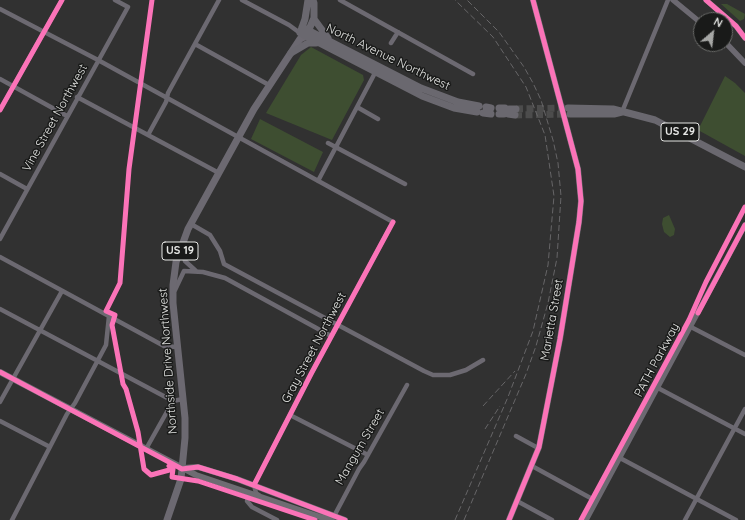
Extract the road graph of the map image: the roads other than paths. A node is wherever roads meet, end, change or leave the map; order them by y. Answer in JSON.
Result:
{"nodes":[{"id":1,"x":62,"y":0,"type":"edge"},
{"id":2,"x":115,"y":0,"type":"edge"},
{"id":3,"x":219,"y":0,"type":"edge"},
{"id":4,"x":242,"y":0,"type":"edge"},
{"id":5,"x":340,"y":0,"type":"edge"},
{"id":6,"x":533,"y":0,"type":"edge"},
{"id":7,"x":668,"y":0,"type":"edge"},
{"id":8,"x":673,"y":0,"type":"edge"},
{"id":9,"x":706,"y":0,"type":"edge"},
{"id":10,"x":312,"y":1,"type":"edge"},
{"id":11,"x":0,"y":9,"type":"edge"},
{"id":12,"x":693,"y":16,"type":"edge"},
{"id":13,"x":314,"y":19,"type":"junction"},
{"id":14,"x":398,"y":32,"type":"junction"},
{"id":15,"x":44,"y":33,"type":"junction"},
{"id":16,"x":303,"y":33,"type":"junction"},
{"id":17,"x":745,"y":38,"type":"edge"},
{"id":18,"x":319,"y":43,"type":"junction"},
{"id":19,"x":391,"y":43,"type":"dead end"},
{"id":20,"x":195,"y":44,"type":"junction"},
{"id":21,"x":336,"y":45,"type":"junction"},
{"id":22,"x":733,"y":50,"type":"edge"},
{"id":23,"x":291,"y":52,"type":"junction"},
{"id":24,"x":98,"y":60,"type":"junction"},
{"id":25,"x":745,"y":63,"type":"edge"},
{"id":26,"x":377,"y":70,"type":"junction"},
{"id":27,"x":473,"y":74,"type":"dead end"},
{"id":28,"x":0,"y":79,"type":"edge"},
{"id":29,"x":269,"y":85,"type":"junction"},
{"id":30,"x":14,"y":87,"type":"junction"},
{"id":31,"x":77,"y":97,"type":"junction"},
{"id":32,"x":167,"y":98,"type":"junction"},
{"id":33,"x":357,"y":107,"type":"junction"},
{"id":34,"x":0,"y":110,"type":"edge"},
{"id":35,"x":497,"y":111,"type":"dead end"},
{"id":36,"x":622,"y":112,"type":"junction"},
{"id":37,"x":567,"y":114,"type":"junction"},
{"id":38,"x":67,"y":116,"type":"junction"},
{"id":39,"x":378,"y":119,"type":"dead end"},
{"id":40,"x":148,"y":135,"type":"junction"},
{"id":41,"x":238,"y":137,"type":"junction"},
{"id":42,"x":328,"y":143,"type":"dead end"},
{"id":43,"x":336,"y":147,"type":"junction"},
{"id":44,"x":745,"y":167,"type":"edge"},
{"id":45,"x":219,"y":173,"type":"junction"},
{"id":46,"x":0,"y":174,"type":"edge"},
{"id":47,"x":318,"y":180,"type":"junction"},
{"id":48,"x":405,"y":184,"type":"dead end"},
{"id":49,"x":27,"y":189,"type":"junction"},
{"id":50,"x":191,"y":224,"type":"junction"},
{"id":51,"x":745,"y":225,"type":"edge"},
{"id":52,"x":0,"y":239,"type":"edge"},
{"id":53,"x":181,"y":246,"type":"junction"},
{"id":54,"x":0,"y":257,"type":"edge"},
{"id":55,"x":196,"y":271,"type":"junction"},
{"id":56,"x":62,"y":291,"type":"junction"},
{"id":57,"x":173,"y":294,"type":"junction"},
{"id":58,"x":0,"y":309,"type":"edge"},
{"id":59,"x":109,"y":316,"type":"junction"},
{"id":60,"x":337,"y":326,"type":"junction"},
{"id":61,"x":691,"y":326,"type":"junction"},
{"id":62,"x":41,"y":330,"type":"junction"},
{"id":63,"x":331,"y":336,"type":"junction"},
{"id":64,"x":177,"y":347,"type":"junction"},
{"id":65,"x":745,"y":355,"type":"edge"},
{"id":66,"x":483,"y":360,"type":"dead end"},
{"id":67,"x":98,"y":361,"type":"junction"},
{"id":68,"x":0,"y":372,"type":"edge"},
{"id":69,"x":14,"y":379,"type":"junction"},
{"id":70,"x":407,"y":385,"type":"dead end"},
{"id":71,"x":658,"y":388,"type":"junction"},
{"id":72,"x":183,"y":399,"type":"junction"},
{"id":73,"x":173,"y":401,"type":"junction"},
{"id":74,"x":0,"y":402,"type":"edge"},
{"id":75,"x":71,"y":409,"type":"junction"},
{"id":76,"x":745,"y":409,"type":"edge"},
{"id":77,"x":290,"y":415,"type":"junction"},
{"id":78,"x":0,"y":421,"type":"edge"},
{"id":79,"x":734,"y":428,"type":"junction"},
{"id":80,"x":745,"y":434,"type":"edge"},
{"id":81,"x":516,"y":436,"type":"dead end"},
{"id":82,"x":50,"y":447,"type":"junction"},
{"id":83,"x":538,"y":448,"type":"junction"},
{"id":84,"x":146,"y":449,"type":"junction"},
{"id":85,"x":368,"y":455,"type":"junction"},
{"id":86,"x":620,"y":458,"type":"junction"},
{"id":87,"x":532,"y":466,"type":"junction"},
{"id":88,"x":182,"y":469,"type":"junction"},
{"id":89,"x":254,"y":485,"type":"junction"},
{"id":90,"x":249,"y":493,"type":"junction"},
{"id":91,"x":264,"y":498,"type":"junction"},
{"id":92,"x":696,"y":498,"type":"junction"},
{"id":93,"x":517,"y":501,"type":"junction"},
{"id":94,"x":596,"y":501,"type":"junction"},
{"id":95,"x":333,"y":518,"type":"edge"},
{"id":96,"x":12,"y":520,"type":"edge"},
{"id":97,"x":167,"y":520,"type":"edge"},
{"id":98,"x":277,"y":520,"type":"edge"},
{"id":99,"x":329,"y":520,"type":"edge"},
{"id":100,"x":345,"y":520,"type":"edge"},
{"id":101,"x":509,"y":520,"type":"edge"},
{"id":102,"x":552,"y":520,"type":"edge"},
{"id":103,"x":586,"y":520,"type":"edge"},
{"id":104,"x":685,"y":520,"type":"edge"},
{"id":105,"x":736,"y":520,"type":"edge"}],
"edges":[{"from":1,"to":15,"type":"street"},
{"from":2,"to":24,"type":"street","name":"Vine Street Northwest"},
{"from":3,"to":20,"type":"street"},
{"from":4,"to":16,"type":"street","name":"North Avenue Northwest"},
{"from":5,"to":14,"type":"street"},
{"from":6,"to":37,"type":"main road","name":"Marietta Street"},
{"from":7,"to":36,"type":"street"},
{"from":8,"to":12,"type":"street"},
{"from":9,"to":17,"type":"street"},
{"from":10,"to":13,"type":"highway","name":"Northside Drive Northwest","number":"US 19"},
{"from":10,"to":16,"type":"highway","name":"Northside Drive Northwest","number":"US 19"},
{"from":11,"to":15,"type":"street"},
{"from":13,"to":16,"type":"highway","name":"Northside Drive Northwest","number":"US 19"},
{"from":13,"to":21,"type":"highway"},
{"from":14,"to":19,"type":"street"},
{"from":14,"to":27,"type":"street"},
{"from":15,"to":24,"type":"street"},
{"from":15,"to":30,"type":"street"},
{"from":16,"to":18,"type":"highway","name":"North Avenue Northwest"},
{"from":16,"to":21,"type":"highway","name":"North Avenue Northwest"},
{"from":16,"to":23,"type":"main road","name":"Northside Drive Northwest","number":"US 19"},
{"from":18,"to":23,"type":"highway"},
{"from":18,"to":26,"type":"highway","name":"North Avenue Northwest"},
{"from":20,"to":29,"type":"street"},
{"from":20,"to":32,"type":"street"},
{"from":21,"to":26,"type":"highway","name":"North Avenue Northwest"},
{"from":22,"to":25,"type":"street"},
{"from":23,"to":29,"type":"main road","name":"Northside Drive Northwest","number":"US 19"},
{"from":24,"to":31,"type":"street","name":"Vine Street Northwest"},
{"from":24,"to":32,"type":"street"},
{"from":26,"to":33,"type":"street"},
{"from":26,"to":35,"type":"highway","name":"North Avenue Northwest"},
{"from":28,"to":30,"type":"street"},
{"from":29,"to":41,"type":"main road","name":"Northside Drive Northwest","number":"US 19"},
{"from":30,"to":34,"type":"street"},
{"from":30,"to":38,"type":"street"},
{"from":31,"to":38,"type":"street","name":"Vine Street Northwest"},
{"from":31,"to":40,"type":"street"},
{"from":32,"to":40,"type":"street"},
{"from":32,"to":41,"type":"street"},
{"from":33,"to":39,"type":"street"},
{"from":33,"to":43,"type":"street"},
{"from":36,"to":37,"type":"highway","number":"US 29"},
{"from":36,"to":44,"type":"highway","number":"US 29"},
{"from":37,"to":83,"type":"main road","name":"Marietta Street"},
{"from":38,"to":49,"type":"street","name":"Vine Street Northwest"},
{"from":40,"to":45,"type":"street"},
{"from":41,"to":45,"type":"main road","name":"Northside Drive Northwest","number":"US 19"},
{"from":41,"to":47,"type":"street"},
{"from":42,"to":43,"type":"street"},
{"from":43,"to":47,"type":"street"},
{"from":43,"to":48,"type":"street"},
{"from":45,"to":50,"type":"main road","name":"Northside Drive Northwest","number":"US 19"},
{"from":46,"to":49,"type":"street"},
{"from":47,"to":60,"type":"street","name":"Gray Street Northwest"},
{"from":49,"to":52,"type":"street","name":"Vine Street Northwest"},
{"from":50,"to":53,"type":"main road","name":"Northside Drive Northwest","number":"US 19"},
{"from":50,"to":60,"type":"street"},
{"from":51,"to":61,"type":"street"},
{"from":53,"to":55,"type":"street"},
{"from":53,"to":57,"type":"main road","name":"Northside Drive Northwest","number":"US 19"},
{"from":54,"to":56,"type":"street"},
{"from":55,"to":57,"type":"street"},
{"from":55,"to":63,"type":"street","name":"Gray Street Northwest"},
{"from":56,"to":59,"type":"street"},
{"from":56,"to":62,"type":"street"},
{"from":57,"to":64,"type":"main road","name":"Northside Drive Northwest","number":"US 19"},
{"from":58,"to":62,"type":"street"},
{"from":59,"to":64,"type":"street"},
{"from":59,"to":67,"type":"street"},
{"from":60,"to":63,"type":"street","name":"Gray Street Northwest"},
{"from":60,"to":66,"type":"street"},
{"from":61,"to":65,"type":"street"},
{"from":61,"to":71,"type":"street"},
{"from":62,"to":67,"type":"street"},
{"from":62,"to":69,"type":"street"},
{"from":63,"to":77,"type":"street","name":"Gray Street Northwest"},
{"from":64,"to":72,"type":"main road","name":"Northside Drive Northwest","number":"US 19"},
{"from":67,"to":73,"type":"street"},
{"from":67,"to":75,"type":"street"},
{"from":68,"to":69,"type":"main road"},
{"from":69,"to":74,"type":"street"},
{"from":69,"to":75,"type":"main road"},
{"from":70,"to":85,"type":"street","name":"Mangum Street"},
{"from":71,"to":79,"type":"street"},
{"from":71,"to":86,"type":"street"},
{"from":72,"to":73,"type":"street"},
{"from":72,"to":88,"type":"main road","name":"Northside Drive Northwest","number":"US 19"},
{"from":73,"to":84,"type":"street"},
{"from":75,"to":82,"type":"street"},
{"from":75,"to":84,"type":"main road"},
{"from":76,"to":79,"type":"street"},
{"from":77,"to":85,"type":"street"},
{"from":77,"to":89,"type":"street","name":"Gray Street Northwest"},
{"from":78,"to":82,"type":"street"},
{"from":79,"to":80,"type":"street"},
{"from":79,"to":92,"type":"street"},
{"from":81,"to":83,"type":"street"},
{"from":82,"to":96,"type":"street"},
{"from":83,"to":87,"type":"main road","name":"Marietta Street"},
{"from":84,"to":88,"type":"main road"},
{"from":85,"to":95,"type":"street","name":"Mangum Street"},
{"from":86,"to":92,"type":"street"},
{"from":86,"to":94,"type":"street"},
{"from":87,"to":93,"type":"main road","name":"Marietta Street"},
{"from":87,"to":94,"type":"street"},
{"from":88,"to":89,"type":"main road"},
{"from":88,"to":90,"type":"main road"},
{"from":88,"to":97,"type":"main road","name":"Northside Drive Northwest","number":"US 19"},
{"from":89,"to":91,"type":"street"},
{"from":89,"to":95,"type":"main road"},
{"from":90,"to":91,"type":"main road"},
{"from":90,"to":98,"type":"street"},
{"from":91,"to":99,"type":"main road"},
{"from":92,"to":104,"type":"street"},
{"from":92,"to":105,"type":"street"},
{"from":93,"to":101,"type":"main road","name":"Marietta Street"},
{"from":93,"to":102,"type":"street"},
{"from":94,"to":103,"type":"street"},
{"from":95,"to":100,"type":"main road"}]}
